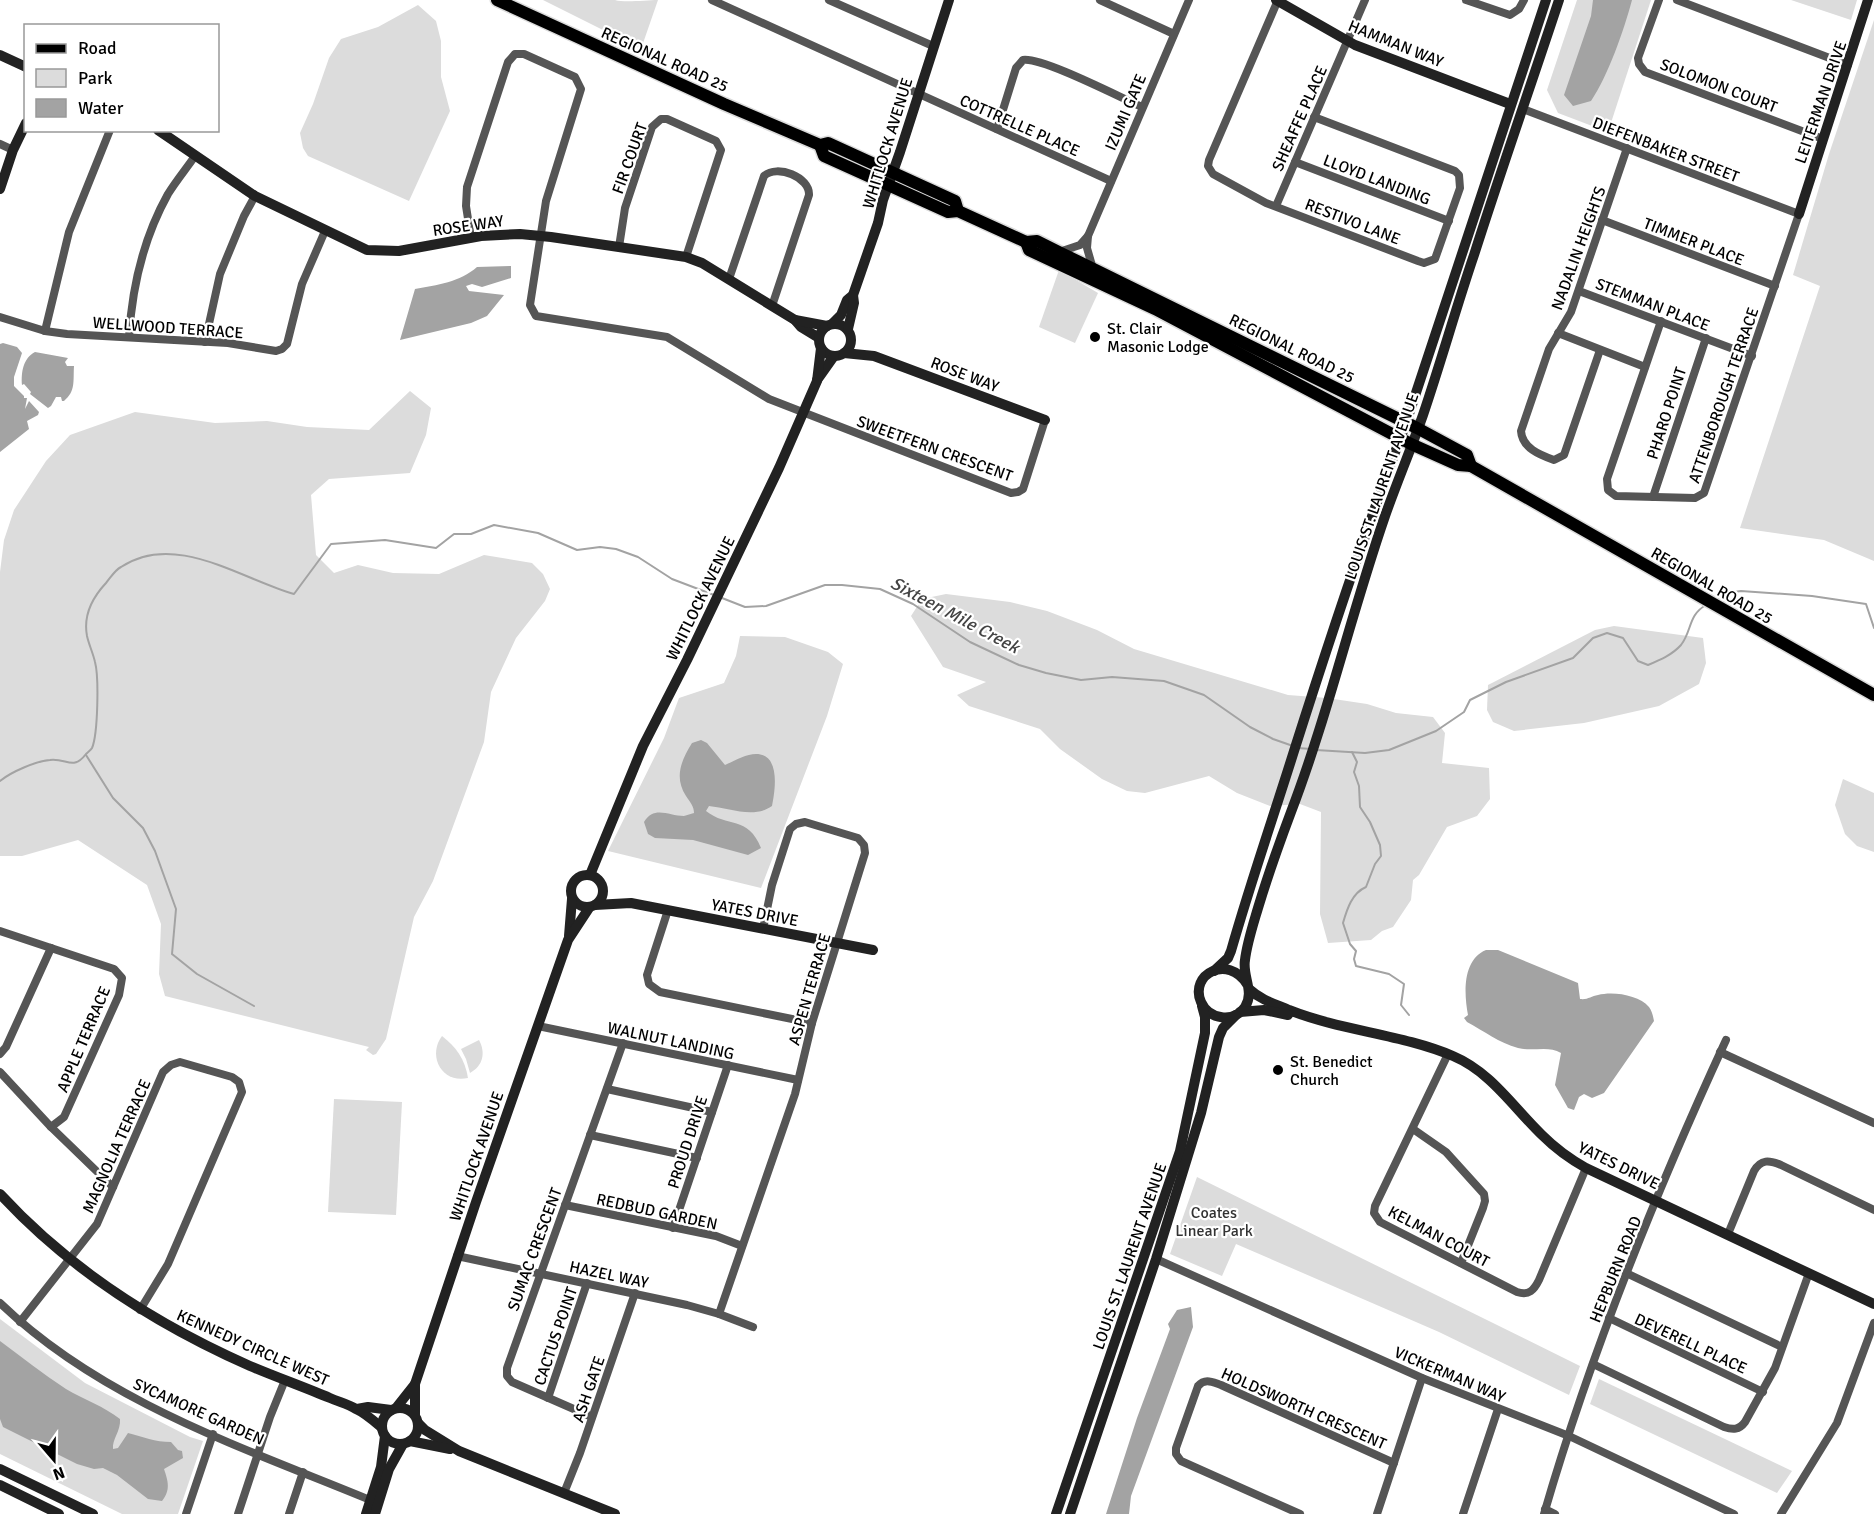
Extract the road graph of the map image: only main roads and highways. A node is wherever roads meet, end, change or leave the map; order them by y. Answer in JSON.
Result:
{"nodes":[{"id":1,"x":496,"y":0,"type":"edge"},
{"id":2,"x":820,"y":145,"type":"junction"},
{"id":3,"x":958,"y":211,"type":"junction"},
{"id":4,"x":1026,"y":242,"type":"junction"},
{"id":5,"x":1471,"y":466,"type":"junction"},
{"id":6,"x":1874,"y":695,"type":"edge"}],
"edges":[{"from":1,"to":2,"type":"main road","name":"REGIONAL ROAD 25"},
{"from":2,"to":3,"type":"main road","name":"REGIONAL ROAD 25"},
{"from":2,"to":3,"type":"main road","name":"REGIONAL ROAD 25"},
{"from":3,"to":4,"type":"main road","name":"REGIONAL ROAD 25"},
{"from":4,"to":5,"type":"main road","name":"REGIONAL ROAD 25"},
{"from":4,"to":5,"type":"main road","name":"REGIONAL ROAD 25"},
{"from":5,"to":6,"type":"main road","name":"REGIONAL ROAD 25"}]}
